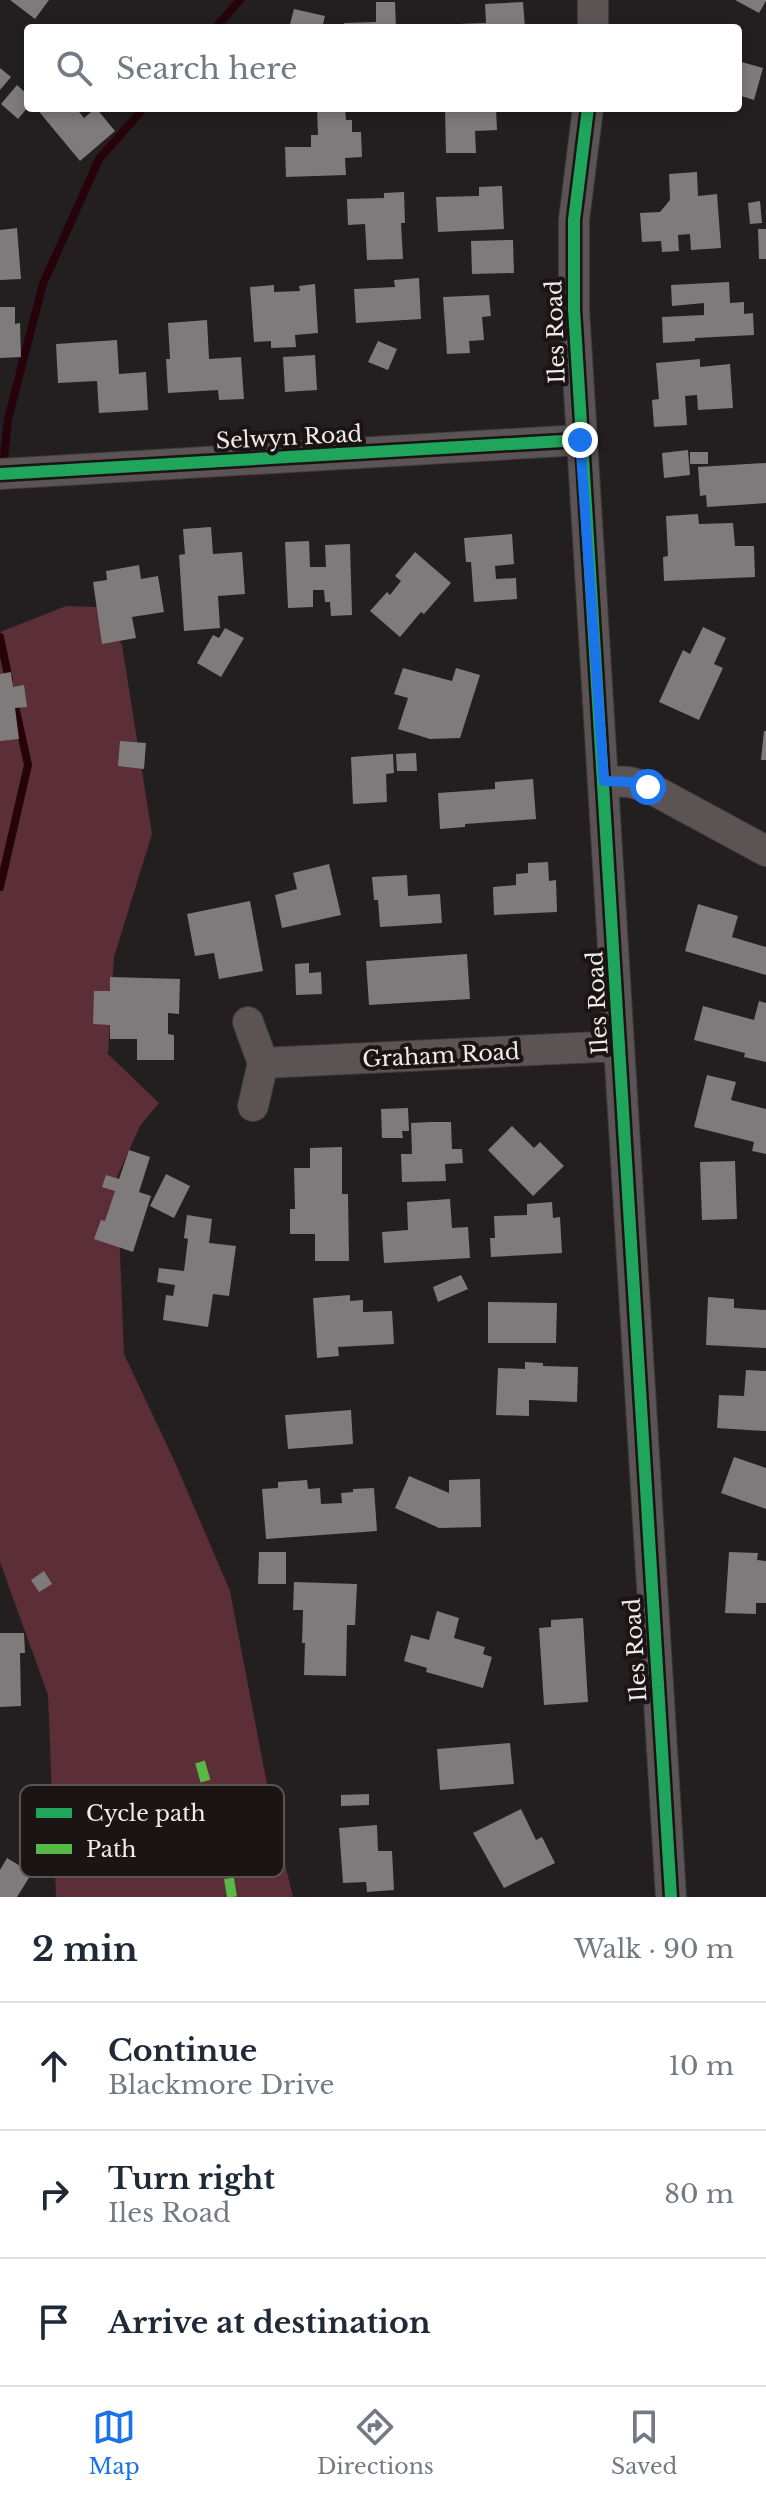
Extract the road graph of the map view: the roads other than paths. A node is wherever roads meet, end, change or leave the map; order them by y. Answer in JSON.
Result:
{"nodes":[{"id":1,"x":593,"y":0,"type":"edge"},
{"id":2,"x":593,"y":24,"type":"edge"},
{"id":3,"x":588,"y":112,"type":"edge"},
{"id":4,"x":580,"y":440,"type":"junction"},
{"id":5,"x":0,"y":474,"type":"edge"},
{"id":6,"x":604,"y":781,"type":"junction"},
{"id":7,"x":766,"y":851,"type":"edge"},
{"id":8,"x":248,"y":1022,"type":"dead end"},
{"id":9,"x":619,"y":1046,"type":"junction"},
{"id":10,"x":263,"y":1063,"type":"junction"},
{"id":11,"x":253,"y":1106,"type":"dead end"},
{"id":12,"x":671,"y":1897,"type":"edge"}],
"edges":[{"from":1,"to":2,"type":"street"},
{"from":3,"to":4,"type":"street","name":"Iles Road"},
{"from":4,"to":5,"type":"street","name":"Selwyn Road"},
{"from":4,"to":6,"type":"street","name":"Iles Road"},
{"from":6,"to":7,"type":"street"},
{"from":6,"to":9,"type":"street","name":"Iles Road"},
{"from":8,"to":10,"type":"street"},
{"from":9,"to":10,"type":"street","name":"Graham Road"},
{"from":9,"to":12,"type":"street","name":"Iles Road"},
{"from":10,"to":11,"type":"street"}]}
